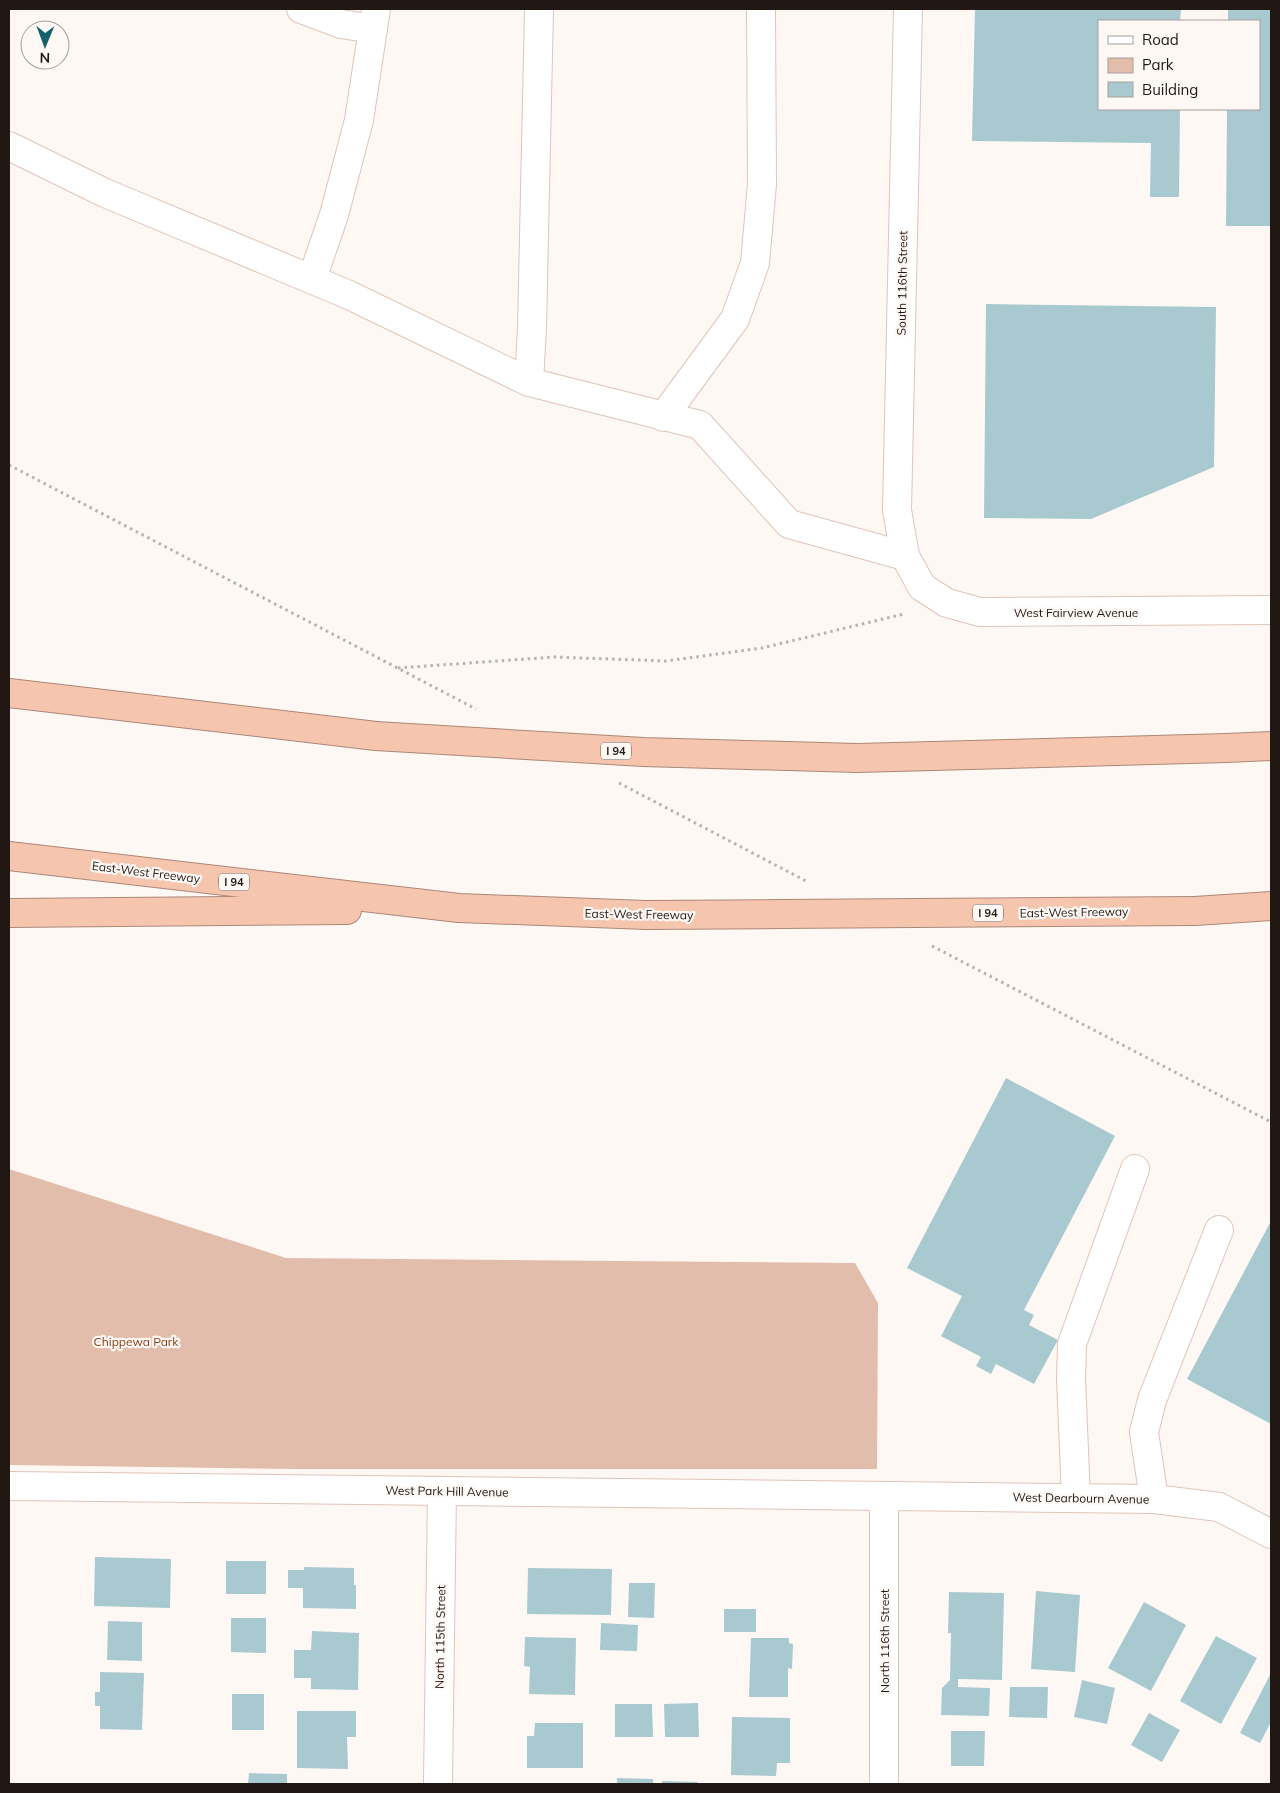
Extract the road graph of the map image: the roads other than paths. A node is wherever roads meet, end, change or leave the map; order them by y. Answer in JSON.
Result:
{"nodes":[{"id":1,"x":302,"y":9,"type":"edge"},
{"id":2,"x":539,"y":9,"type":"edge"},
{"id":3,"x":761,"y":9,"type":"edge"},
{"id":4,"x":908,"y":9,"type":"edge"},
{"id":5,"x":374,"y":19,"type":"edge"},
{"id":6,"x":9,"y":146,"type":"edge"},
{"id":7,"x":312,"y":280,"type":"junction"},
{"id":8,"x":528,"y":382,"type":"junction"},
{"id":9,"x":663,"y":417,"type":"junction"},
{"id":10,"x":904,"y":556,"type":"junction"},
{"id":11,"x":1271,"y":610,"type":"edge"},
{"id":12,"x":9,"y":675,"type":"edge"},
{"id":13,"x":9,"y":693,"type":"edge"},
{"id":14,"x":69,"y":700,"type":"junction"},
{"id":15,"x":1271,"y":746,"type":"edge"},
{"id":16,"x":9,"y":856,"type":"edge"},
{"id":17,"x":1271,"y":906,"type":"edge"},
{"id":18,"x":459,"y":908,"type":"junction"},
{"id":19,"x":9,"y":914,"type":"edge"},
{"id":20,"x":1135,"y":1169,"type":"dead end"},
{"id":21,"x":1219,"y":1230,"type":"dead end"},
{"id":22,"x":9,"y":1486,"type":"edge"},
{"id":23,"x":442,"y":1491,"type":"junction"},
{"id":24,"x":884,"y":1497,"type":"junction"},
{"id":25,"x":1076,"y":1498,"type":"junction"},
{"id":26,"x":1154,"y":1499,"type":"junction"},
{"id":27,"x":1271,"y":1534,"type":"edge"},
{"id":28,"x":438,"y":1784,"type":"edge"},
{"id":29,"x":884,"y":1784,"type":"edge"}],
"edges":[{"from":1,"to":5,"type":"street"},
{"from":2,"to":8,"type":"street"},
{"from":3,"to":9,"type":"street"},
{"from":4,"to":10,"type":"street","name":"South 116th Street"},
{"from":5,"to":7,"type":"street"},
{"from":6,"to":7,"type":"street"},
{"from":7,"to":8,"type":"street"},
{"from":8,"to":9,"type":"street"},
{"from":9,"to":10,"type":"street"},
{"from":10,"to":11,"type":"street","name":"West Fairview Avenue"},
{"from":12,"to":14,"type":"highway"},
{"from":13,"to":14,"type":"highway","number":"I 94"},
{"from":14,"to":15,"type":"highway","number":"I 94","bridge":true},
{"from":16,"to":18,"type":"highway","name":"East-West Freeway","number":"I 94"},
{"from":17,"to":18,"type":"highway","name":"East-West Freeway","number":"I 94","bridge":true},
{"from":18,"to":19,"type":"highway"},
{"from":20,"to":25,"type":"street"},
{"from":21,"to":26,"type":"street"},
{"from":22,"to":23,"type":"street","name":"West Park Hill Avenue"},
{"from":23,"to":24,"type":"street","name":"West Park Hill Avenue"},
{"from":23,"to":28,"type":"street","name":"North 115th Street"},
{"from":24,"to":25,"type":"street","name":"West Dearbourn Avenue"},
{"from":24,"to":29,"type":"street","name":"North 116th Street"},
{"from":25,"to":26,"type":"street","name":"West Dearbourn Avenue"},
{"from":26,"to":27,"type":"street","name":"West Dearbourn Avenue"}]}
